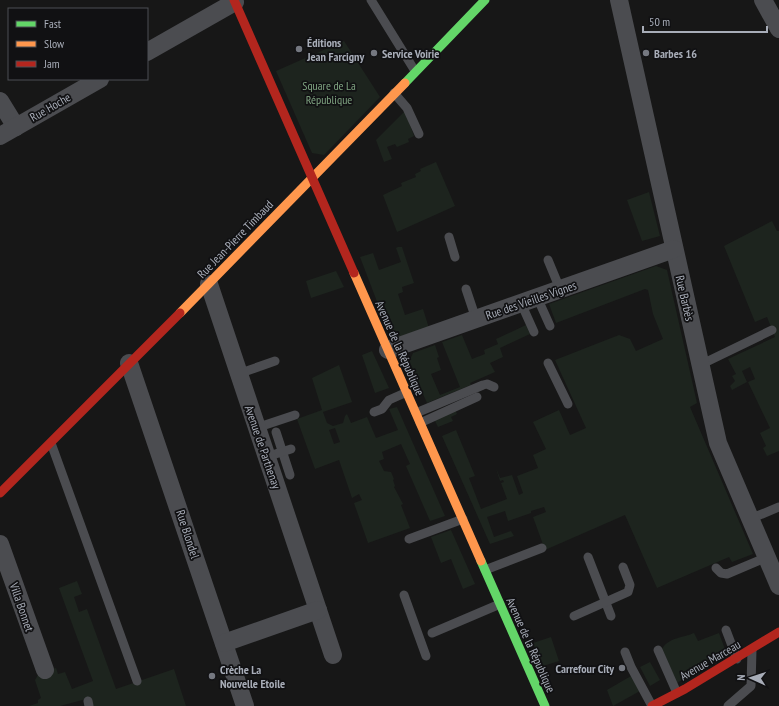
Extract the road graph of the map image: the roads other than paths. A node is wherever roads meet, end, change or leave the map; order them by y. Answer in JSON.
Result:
{"nodes":[{"id":1,"x":372,"y":0,"type":"edge"},
{"id":2,"x":485,"y":0,"type":"edge"},
{"id":3,"x":619,"y":0,"type":"edge"},
{"id":4,"x":763,"y":0,"type":"edge"},
{"id":5,"x":234,"y":1,"type":"edge"},
{"id":6,"x":779,"y":29,"type":"edge"},
{"id":7,"x":148,"y":51,"type":"edge"},
{"id":8,"x":416,"y":72,"type":"junction"},
{"id":9,"x":98,"y":80,"type":"edge"},
{"id":10,"x":394,"y":93,"type":"junction"},
{"id":11,"x":0,"y":101,"type":"edge"},
{"id":12,"x":16,"y":127,"type":"junction"},
{"id":13,"x":419,"y":134,"type":"dead end"},
{"id":14,"x":0,"y":136,"type":"edge"},
{"id":15,"x":312,"y":178,"type":"junction"},
{"id":16,"x":449,"y":237,"type":"dead end"},
{"id":17,"x":674,"y":249,"type":"junction"},
{"id":18,"x":455,"y":257,"type":"dead end"},
{"id":19,"x":548,"y":260,"type":"dead end"},
{"id":20,"x":208,"y":284,"type":"junction"},
{"id":21,"x":466,"y":289,"type":"dead end"},
{"id":22,"x":560,"y":289,"type":"junction"},
{"id":23,"x":537,"y":297,"type":"junction"},
{"id":24,"x":521,"y":303,"type":"junction"},
{"id":25,"x":476,"y":319,"type":"junction"},
{"id":26,"x":550,"y":326,"type":"dead end"},
{"id":27,"x":772,"y":330,"type":"dead end"},
{"id":28,"x":534,"y":332,"type":"dead end"},
{"id":29,"x":388,"y":350,"type":"junction"},
{"id":30,"x":275,"y":361,"type":"dead end"},
{"id":31,"x":129,"y":363,"type":"junction"},
{"id":32,"x":548,"y":363,"type":"dead end"},
{"id":33,"x":700,"y":364,"type":"junction"},
{"id":34,"x":238,"y":374,"type":"junction"},
{"id":35,"x":494,"y":387,"type":"dead end"},
{"id":36,"x":407,"y":392,"type":"junction"},
{"id":37,"x":477,"y":398,"type":"dead end"},
{"id":38,"x":568,"y":404,"type":"dead end"},
{"id":39,"x":374,"y":412,"type":"dead end"},
{"id":40,"x":416,"y":413,"type":"junction"},
{"id":41,"x":295,"y":415,"type":"dead end"},
{"id":42,"x":420,"y":423,"type":"junction"},
{"id":43,"x":256,"y":428,"type":"junction"},
{"id":44,"x":276,"y":432,"type":"dead end"},
{"id":45,"x":50,"y":442,"type":"junction"},
{"id":46,"x":280,"y":453,"type":"junction"},
{"id":47,"x":290,"y":475,"type":"dead end"},
{"id":48,"x":0,"y":492,"type":"edge"},
{"id":49,"x":779,"y":507,"type":"edge"},
{"id":50,"x":463,"y":519,"type":"junction"},
{"id":51,"x":750,"y":519,"type":"junction"},
{"id":52,"x":409,"y":539,"type":"dead end"},
{"id":53,"x":0,"y":544,"type":"edge"},
{"id":54,"x":542,"y":548,"type":"dead end"},
{"id":55,"x":588,"y":557,"type":"dead end"},
{"id":56,"x":766,"y":557,"type":"junction"},
{"id":57,"x":623,"y":567,"type":"dead end"},
{"id":58,"x":716,"y":568,"type":"dead end"},
{"id":59,"x":485,"y":570,"type":"junction"},
{"id":60,"x":779,"y":586,"type":"edge"},
{"id":61,"x":404,"y":595,"type":"dead end"},
{"id":62,"x":606,"y":602,"type":"junction"},
{"id":63,"x":500,"y":604,"type":"junction"},
{"id":64,"x":318,"y":610,"type":"junction"},
{"id":65,"x":574,"y":616,"type":"dead end"},
{"id":66,"x":611,"y":616,"type":"dead end"},
{"id":67,"x":726,"y":630,"type":"dead end"},
{"id":68,"x":779,"y":632,"type":"edge"},
{"id":69,"x":425,"y":636,"type":"junction"},
{"id":70,"x":224,"y":643,"type":"junction"},
{"id":71,"x":658,"y":650,"type":"dead end"},
{"id":72,"x":752,"y":650,"type":"junction"},
{"id":73,"x":625,"y":652,"type":"dead end"},
{"id":74,"x":333,"y":654,"type":"dead end"},
{"id":75,"x":426,"y":656,"type":"dead end"},
{"id":76,"x":737,"y":659,"type":"junction"},
{"id":77,"x":45,"y":670,"type":"dead end"},
{"id":78,"x":137,"y":681,"type":"dead end"},
{"id":79,"x":677,"y":693,"type":"junction"},
{"id":80,"x":245,"y":706,"type":"edge"},
{"id":81,"x":545,"y":706,"type":"edge"},
{"id":82,"x":655,"y":706,"type":"edge"},
{"id":83,"x":728,"y":706,"type":"edge"}],
"edges":[{"from":1,"to":8,"type":"lane"},
{"from":2,"to":8,"type":"street","name":"Rue Jean-Pierre Timbaud"},
{"from":3,"to":17,"type":"street","name":"Rue Barbès"},
{"from":4,"to":6,"type":"street"},
{"from":5,"to":7,"type":"street"},
{"from":5,"to":15,"type":"street","name":"Avenue de la République"},
{"from":8,"to":10,"type":"street","name":"Rue Jean-Pierre Timbaud"},
{"from":9,"to":12,"type":"street","name":"Rue Hoche"},
{"from":10,"to":13,"type":"lane"},
{"from":10,"to":15,"type":"street","name":"Rue Jean-Pierre Timbaud"},
{"from":11,"to":12,"type":"street"},
{"from":12,"to":14,"type":"street","name":"Rue Hoche"},
{"from":15,"to":20,"type":"street","name":"Rue Jean-Pierre Timbaud"},
{"from":15,"to":29,"type":"street","name":"Avenue de la République"},
{"from":16,"to":18,"type":"lane"},
{"from":17,"to":22,"type":"street","name":"Rue des Vieilles Vignes"},
{"from":17,"to":33,"type":"street","name":"Rue Barbès"},
{"from":19,"to":22,"type":"lane"},
{"from":20,"to":31,"type":"street","name":"Rue Jean-Pierre Timbaud"},
{"from":20,"to":34,"type":"street","name":"Avenue de Parthenay"},
{"from":21,"to":25,"type":"lane"},
{"from":22,"to":23,"type":"street","name":"Rue des Vieilles Vignes"},
{"from":23,"to":24,"type":"street","name":"Rue des Vieilles Vignes"},
{"from":23,"to":26,"type":"lane"},
{"from":24,"to":25,"type":"street","name":"Rue des Vieilles Vignes"},
{"from":24,"to":28,"type":"lane"},
{"from":25,"to":29,"type":"street","name":"Rue des Vieilles Vignes"},
{"from":27,"to":33,"type":"lane"},
{"from":29,"to":36,"type":"street","name":"Avenue de la République"},
{"from":30,"to":34,"type":"lane"},
{"from":31,"to":45,"type":"street","name":"Rue Jean-Pierre Timbaud"},
{"from":31,"to":70,"type":"street","name":"Rue Blondel"},
{"from":32,"to":38,"type":"lane"},
{"from":33,"to":51,"type":"street","name":"Rue Barbès"},
{"from":34,"to":43,"type":"street","name":"Avenue de Parthenay"},
{"from":35,"to":40,"type":"lane"},
{"from":36,"to":39,"type":"lane"},
{"from":36,"to":40,"type":"street","name":"Avenue de la République"},
{"from":37,"to":42,"type":"lane"},
{"from":40,"to":42,"type":"street","name":"Avenue de la République"},
{"from":41,"to":43,"type":"lane"},
{"from":42,"to":50,"type":"street","name":"Avenue de la République"},
{"from":43,"to":46,"type":"street","name":"Avenue de Parthenay"},
{"from":44,"to":46,"type":"lane"},
{"from":45,"to":48,"type":"street","name":"Rue Jean-Pierre Timbaud"},
{"from":45,"to":78,"type":"lane"},
{"from":46,"to":47,"type":"lane"},
{"from":46,"to":64,"type":"street","name":"Avenue de Parthenay"},
{"from":49,"to":51,"type":"lane"},
{"from":50,"to":52,"type":"lane"},
{"from":50,"to":59,"type":"street","name":"Avenue de la République"},
{"from":51,"to":56,"type":"street","name":"Rue Barbès"},
{"from":53,"to":77,"type":"street","name":"Villa Bonnet"},
{"from":54,"to":59,"type":"lane"},
{"from":55,"to":62,"type":"lane"},
{"from":56,"to":58,"type":"lane"},
{"from":56,"to":60,"type":"street","name":"Rue Barbès"},
{"from":57,"to":62,"type":"lane"},
{"from":59,"to":63,"type":"street","name":"Avenue de la République"},
{"from":61,"to":69,"type":"lane"},
{"from":62,"to":65,"type":"lane"},
{"from":62,"to":66,"type":"lane"},
{"from":63,"to":69,"type":"lane"},
{"from":63,"to":81,"type":"street","name":"Avenue de la République"},
{"from":64,"to":70,"type":"street"},
{"from":64,"to":74,"type":"street","name":"Avenue de Parthenay"},
{"from":67,"to":76,"type":"lane"},
{"from":68,"to":72,"type":"street","name":"Avenue Marceau"},
{"from":69,"to":75,"type":"lane"},
{"from":70,"to":80,"type":"street","name":"Rue Blondel"},
{"from":71,"to":79,"type":"lane"},
{"from":72,"to":76,"type":"street","name":"Avenue Marceau"},
{"from":72,"to":83,"type":"lane"},
{"from":73,"to":82,"type":"lane"},
{"from":76,"to":79,"type":"street","name":"Avenue Marceau"},
{"from":79,"to":82,"type":"street","name":"Avenue Marceau"}]}
